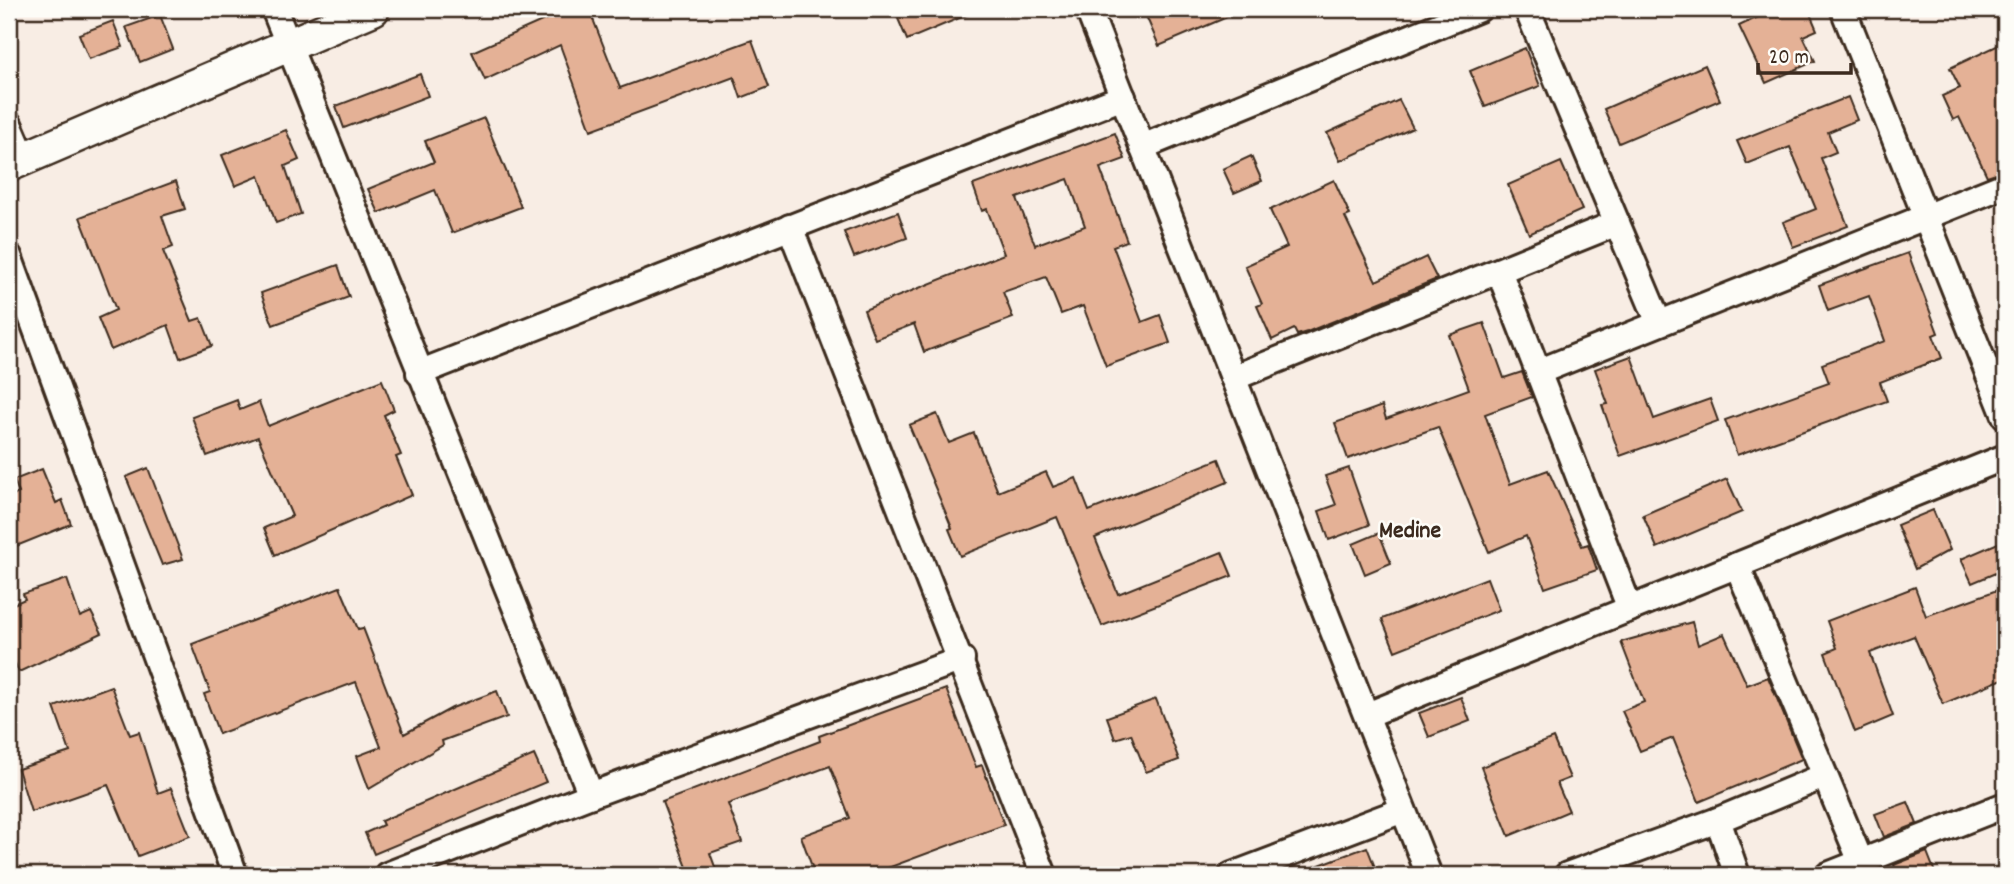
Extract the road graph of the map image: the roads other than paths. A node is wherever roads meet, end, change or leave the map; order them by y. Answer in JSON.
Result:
{"nodes":[{"id":1,"x":274,"y":9,"type":"edge"},
{"id":2,"x":373,"y":9,"type":"edge"},
{"id":3,"x":1088,"y":9,"type":"edge"},
{"id":4,"x":1479,"y":9,"type":"edge"},
{"id":5,"x":1527,"y":9,"type":"edge"},
{"id":6,"x":1843,"y":9,"type":"edge"},
{"id":7,"x":288,"y":44,"type":"junction"},
{"id":8,"x":1123,"y":97,"type":"junction"},
{"id":9,"x":9,"y":124,"type":"edge"},
{"id":10,"x":1142,"y":147,"type":"junction"},
{"id":11,"x":16,"y":162,"type":"edge"},
{"id":12,"x":2005,"y":185,"type":"edge"},
{"id":13,"x":1925,"y":216,"type":"junction"},
{"id":14,"x":1617,"y":223,"type":"junction"},
{"id":15,"x":790,"y":226,"type":"junction"},
{"id":16,"x":9,"y":256,"type":"edge"},
{"id":17,"x":1499,"y":271,"type":"junction"},
{"id":18,"x":1659,"y":323,"type":"junction"},
{"id":19,"x":1538,"y":372,"type":"junction"},
{"id":20,"x":419,"y":373,"type":"junction"},
{"id":21,"x":1233,"y":378,"type":"junction"},
{"id":22,"x":2005,"y":416,"type":"edge"},
{"id":23,"x":2005,"y":457,"type":"edge"},
{"id":24,"x":1737,"y":565,"type":"junction"},
{"id":25,"x":1630,"y":609,"type":"junction"},
{"id":26,"x":962,"y":659,"type":"junction"},
{"id":27,"x":1367,"y":715,"type":"junction"},
{"id":28,"x":1824,"y":776,"type":"junction"},
{"id":29,"x":591,"y":795,"type":"junction"},
{"id":30,"x":2005,"y":805,"type":"edge"},
{"id":31,"x":1403,"y":810,"type":"junction"},
{"id":32,"x":1718,"y":820,"type":"junction"},
{"id":33,"x":1861,"y":862,"type":"junction"},
{"id":34,"x":235,"y":875,"type":"edge"},
{"id":35,"x":387,"y":875,"type":"edge"},
{"id":36,"x":1044,"y":875,"type":"edge"},
{"id":37,"x":1232,"y":875,"type":"edge"},
{"id":38,"x":1429,"y":875,"type":"edge"},
{"id":39,"x":1567,"y":875,"type":"edge"},
{"id":40,"x":1737,"y":875,"type":"edge"},
{"id":41,"x":1828,"y":875,"type":"edge"}],
"edges":[{"from":1,"to":7,"type":"street"},
{"from":2,"to":7,"type":"street"},
{"from":3,"to":8,"type":"street"},
{"from":4,"to":10,"type":"street"},
{"from":5,"to":14,"type":"street"},
{"from":6,"to":13,"type":"street"},
{"from":7,"to":11,"type":"street"},
{"from":7,"to":20,"type":"street"},
{"from":8,"to":10,"type":"street"},
{"from":8,"to":15,"type":"street"},
{"from":9,"to":11,"type":"street"},
{"from":10,"to":21,"type":"street"},
{"from":12,"to":13,"type":"street"},
{"from":13,"to":18,"type":"street"},
{"from":13,"to":22,"type":"street"},
{"from":14,"to":17,"type":"street"},
{"from":14,"to":18,"type":"street"},
{"from":15,"to":20,"type":"street"},
{"from":15,"to":26,"type":"street"},
{"from":16,"to":34,"type":"street"},
{"from":17,"to":19,"type":"street"},
{"from":17,"to":21,"type":"street"},
{"from":18,"to":19,"type":"street"},
{"from":19,"to":25,"type":"street"},
{"from":20,"to":29,"type":"street"},
{"from":21,"to":27,"type":"street"},
{"from":23,"to":24,"type":"street"},
{"from":24,"to":25,"type":"street"},
{"from":24,"to":28,"type":"street"},
{"from":25,"to":27,"type":"street"},
{"from":26,"to":29,"type":"street"},
{"from":26,"to":36,"type":"street"},
{"from":27,"to":31,"type":"street"},
{"from":28,"to":32,"type":"street"},
{"from":28,"to":33,"type":"street"},
{"from":29,"to":35,"type":"street"},
{"from":30,"to":33,"type":"street"},
{"from":31,"to":37,"type":"street"},
{"from":31,"to":38,"type":"street"},
{"from":32,"to":39,"type":"street"},
{"from":32,"to":40,"type":"street"},
{"from":33,"to":41,"type":"street"}]}
